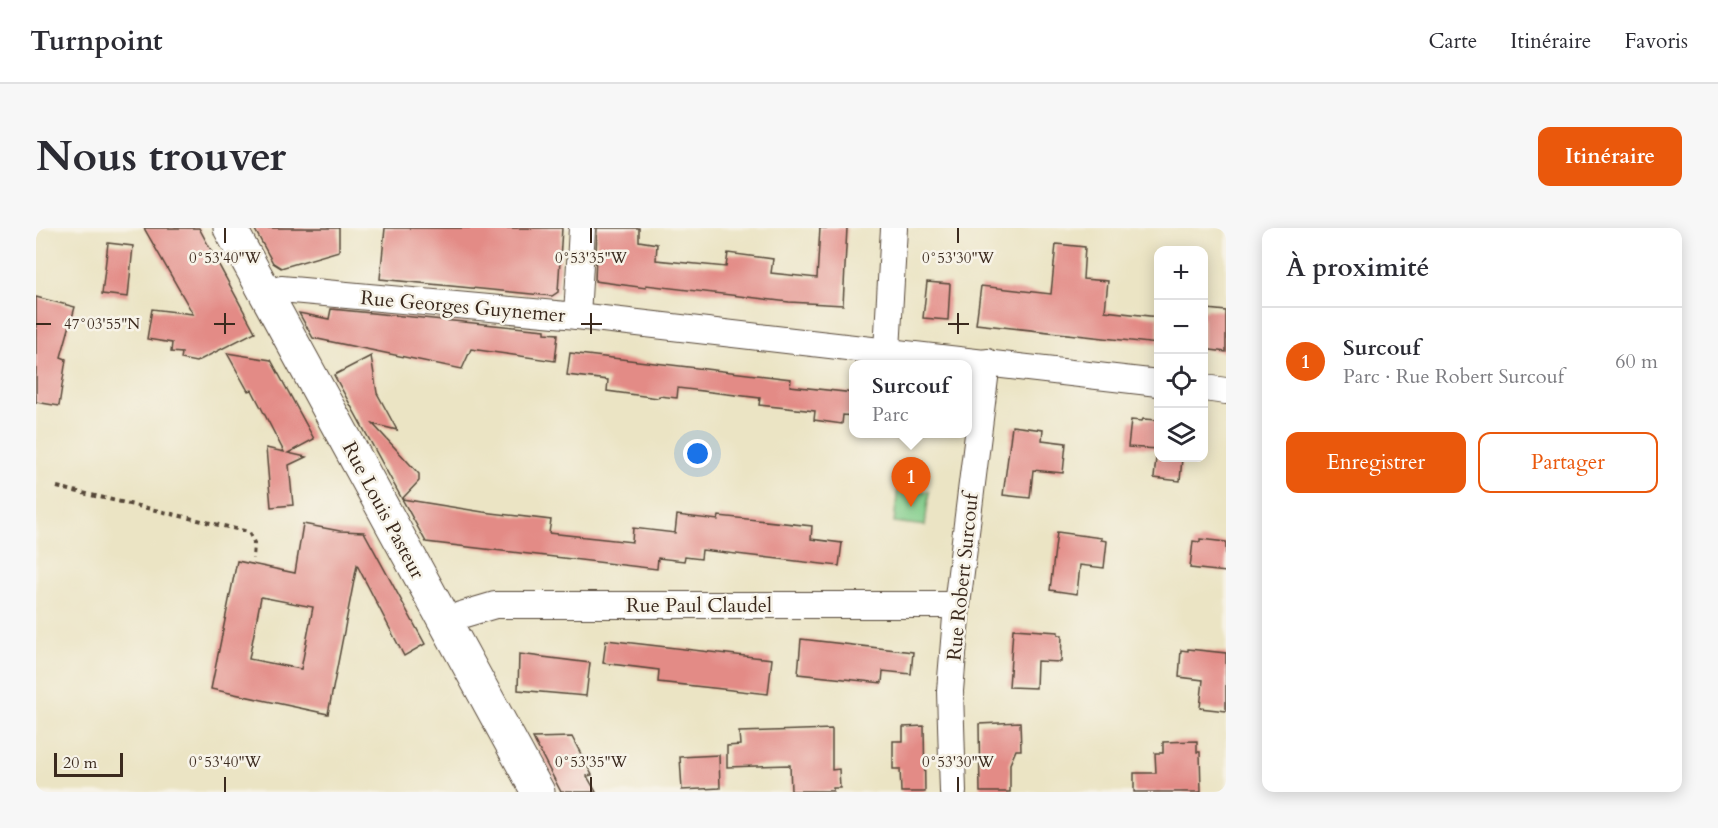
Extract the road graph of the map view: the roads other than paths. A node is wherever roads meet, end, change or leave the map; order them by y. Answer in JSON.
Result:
{"nodes":[{"id":1,"x":230,"y":228,"type":"edge"},
{"id":2,"x":582,"y":228,"type":"edge"},
{"id":3,"x":894,"y":228,"type":"edge"},
{"id":4,"x":268,"y":296,"type":"junction"},
{"id":5,"x":577,"y":316,"type":"junction"},
{"id":6,"x":887,"y":350,"type":"junction"},
{"id":7,"x":970,"y":360,"type":"edge"},
{"id":8,"x":972,"y":360,"type":"edge"},
{"id":9,"x":987,"y":362,"type":"junction"},
{"id":10,"x":1154,"y":383,"type":"edge"},
{"id":11,"x":1208,"y":389,"type":"edge"},
{"id":12,"x":1226,"y":391,"type":"edge"},
{"id":13,"x":957,"y":604,"type":"junction"},
{"id":14,"x":446,"y":624,"type":"junction"},
{"id":15,"x":538,"y":792,"type":"edge"},
{"id":16,"x":953,"y":792,"type":"edge"}],
"edges":[{"from":1,"to":4,"type":"main road","name":"Rue Louis Pasteur"},
{"from":2,"to":5,"type":"street"},
{"from":3,"to":6,"type":"street"},
{"from":4,"to":5,"type":"street","name":"Rue Georges Guynemer"},
{"from":4,"to":14,"type":"main road","name":"Rue Louis Pasteur"},
{"from":5,"to":6,"type":"street","name":"Rue Georges Guynemer"},
{"from":6,"to":7,"type":"street","name":"Rue Georges Guynemer"},
{"from":8,"to":9,"type":"street","name":"Rue Georges Guynemer"},
{"from":9,"to":10,"type":"street","name":"Rue Georges Guynemer"},
{"from":9,"to":13,"type":"street","name":"Rue Robert Surcouf"},
{"from":11,"to":12,"type":"street"},
{"from":13,"to":14,"type":"street","name":"Rue Paul Claudel"},
{"from":13,"to":16,"type":"street","name":"Rue Robert Surcouf"},
{"from":14,"to":15,"type":"main road","name":"Rue Louis Pasteur"}]}
